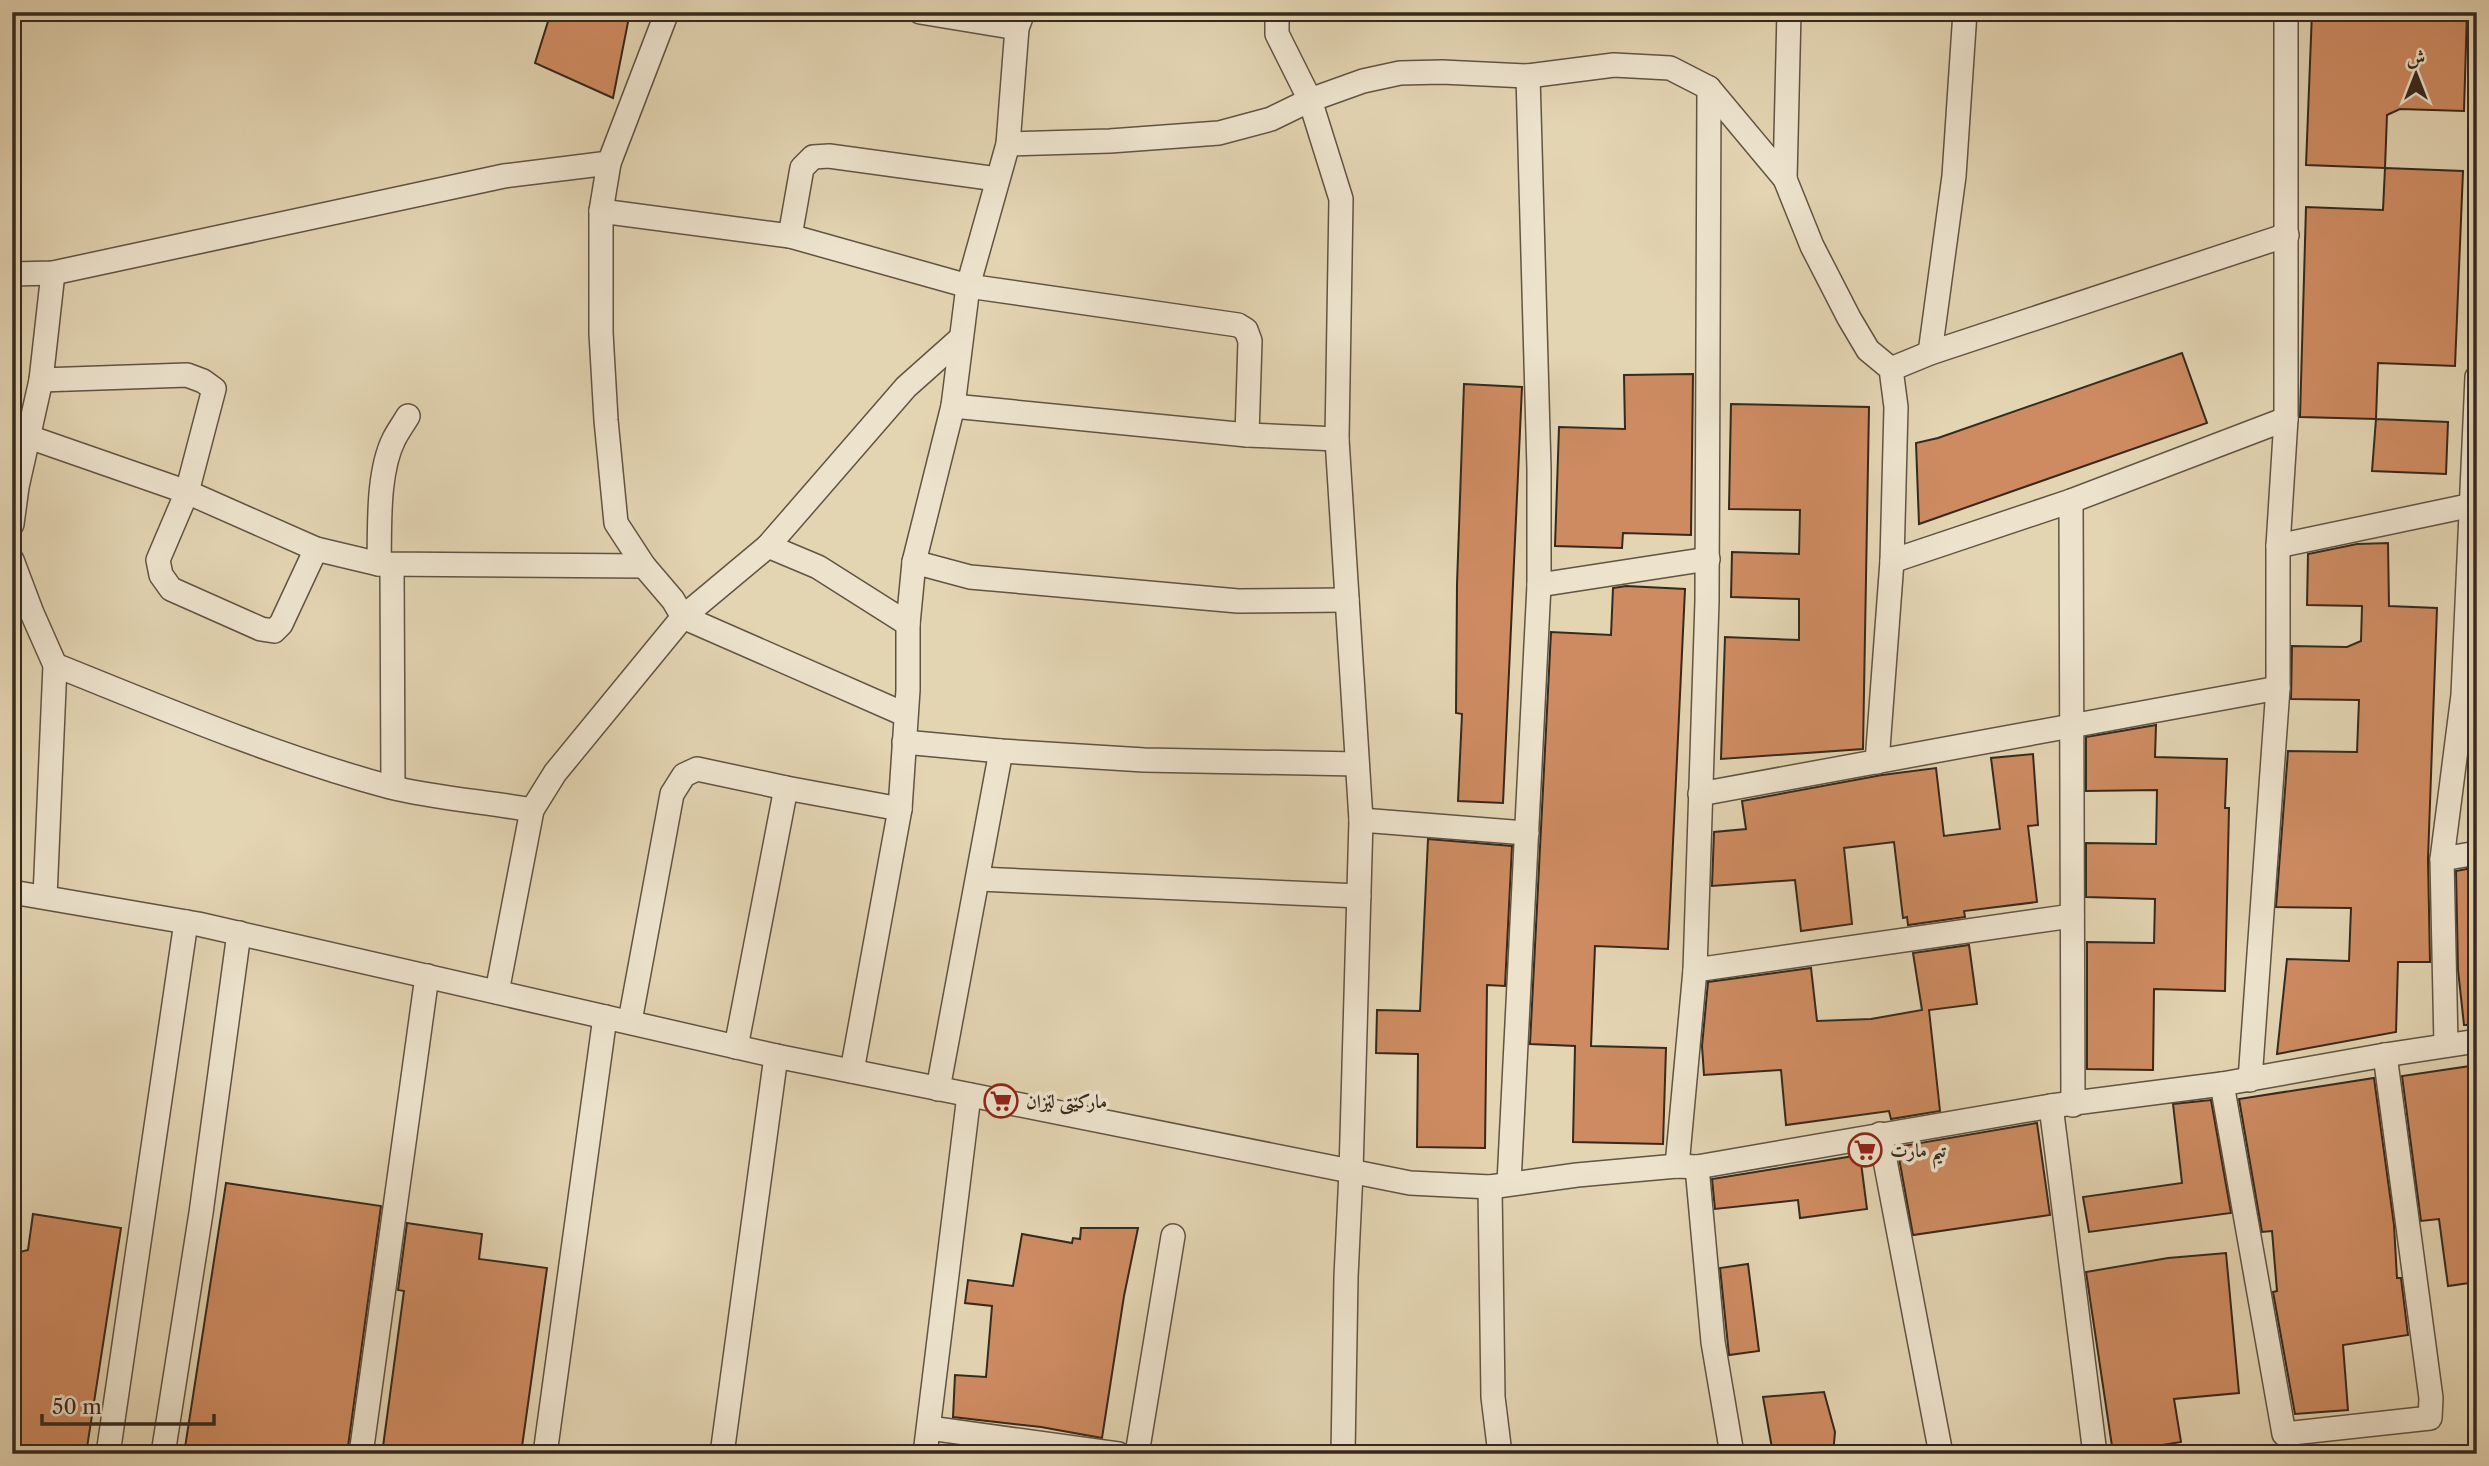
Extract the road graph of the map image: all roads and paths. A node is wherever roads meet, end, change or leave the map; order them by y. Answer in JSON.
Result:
{"nodes":[{"id":1,"x":667,"y":12,"type":"edge"},
{"id":2,"x":920,"y":12,"type":"edge"},
{"id":3,"x":1277,"y":12,"type":"edge"},
{"id":4,"x":1789,"y":12,"type":"edge"},
{"id":5,"x":1965,"y":12,"type":"edge"},
{"id":6,"x":2286,"y":12,"type":"edge"},
{"id":7,"x":1020,"y":20,"type":"edge"},
{"id":8,"x":1528,"y":76,"type":"junction"},
{"id":9,"x":1709,"y":88,"type":"junction"},
{"id":10,"x":1310,"y":100,"type":"junction"},
{"id":11,"x":1008,"y":144,"type":"junction"},
{"id":12,"x":609,"y":163,"type":"junction"},
{"id":13,"x":997,"y":178,"type":"junction"},
{"id":14,"x":1785,"y":179,"type":"junction"},
{"id":15,"x":601,"y":211,"type":"junction"},
{"id":16,"x":2287,"y":235,"type":"junction"},
{"id":17,"x":790,"y":236,"type":"junction"},
{"id":18,"x":52,"y":272,"type":"junction"},
{"id":19,"x":12,"y":274,"type":"edge"},
{"id":20,"x":968,"y":286,"type":"junction"},
{"id":21,"x":961,"y":338,"type":"junction"},
{"id":22,"x":1930,"y":353,"type":"junction"},
{"id":23,"x":1891,"y":369,"type":"junction"},
{"id":24,"x":2477,"y":377,"type":"edge"},
{"id":25,"x":41,"y":380,"type":"junction"},
{"id":26,"x":953,"y":406,"type":"junction"},
{"id":27,"x":408,"y":415,"type":"dead end"},
{"id":28,"x":2286,"y":419,"type":"junction"},
{"id":29,"x":1247,"y":435,"type":"junction"},
{"id":30,"x":29,"y":437,"type":"junction"},
{"id":31,"x":1337,"y":439,"type":"junction"},
{"id":32,"x":187,"y":492,"type":"junction"},
{"id":33,"x":2071,"y":501,"type":"junction"},
{"id":34,"x":2473,"y":504,"type":"edge"},
{"id":35,"x":12,"y":524,"type":"edge"},
{"id":36,"x":768,"y":546,"type":"junction"},
{"id":37,"x":2278,"y":546,"type":"junction"},
{"id":38,"x":316,"y":549,"type":"junction"},
{"id":39,"x":1708,"y":559,"type":"junction"},
{"id":40,"x":12,"y":560,"type":"edge"},
{"id":41,"x":1892,"y":561,"type":"junction"},
{"id":42,"x":914,"y":562,"type":"junction"},
{"id":43,"x":385,"y":565,"type":"junction"},
{"id":44,"x":644,"y":566,"type":"junction"},
{"id":45,"x":1539,"y":585,"type":"junction"},
{"id":46,"x":1347,"y":600,"type":"junction"},
{"id":47,"x":684,"y":617,"type":"junction"},
{"id":48,"x":908,"y":624,"type":"junction"},
{"id":49,"x":55,"y":665,"type":"junction"},
{"id":50,"x":2278,"y":688,"type":"junction"},
{"id":51,"x":2470,"y":694,"type":"edge"},
{"id":52,"x":904,"y":714,"type":"junction"},
{"id":53,"x":2071,"y":726,"type":"junction"},
{"id":54,"x":904,"y":742,"type":"junction"},
{"id":55,"x":1001,"y":751,"type":"junction"},
{"id":56,"x":1877,"y":762,"type":"junction"},
{"id":57,"x":1357,"y":764,"type":"junction"},
{"id":58,"x":393,"y":788,"type":"junction"},
{"id":59,"x":786,"y":788,"type":"junction"},
{"id":60,"x":1700,"y":794,"type":"junction"},
{"id":61,"x":900,"y":809,"type":"junction"},
{"id":62,"x":532,"y":810,"type":"junction"},
{"id":63,"x":1361,"y":820,"type":"junction"},
{"id":64,"x":1527,"y":833,"type":"junction"},
{"id":65,"x":2477,"y":853,"type":"edge"},
{"id":66,"x":2442,"y":859,"type":"junction"},
{"id":67,"x":979,"y":880,"type":"junction"},
{"id":68,"x":12,"y":891,"type":"edge"},
{"id":69,"x":1359,"y":896,"type":"junction"},
{"id":70,"x":45,"y":897,"type":"junction"},
{"id":71,"x":2072,"y":916,"type":"junction"},
{"id":72,"x":186,"y":922,"type":"junction"},
{"id":73,"x":239,"y":933,"type":"junction"},
{"id":74,"x":1695,"y":970,"type":"junction"},
{"id":75,"x":427,"y":976,"type":"junction"},
{"id":76,"x":497,"y":992,"type":"junction"},
{"id":77,"x":605,"y":1017,"type":"junction"},
{"id":78,"x":630,"y":1021,"type":"junction"},
{"id":79,"x":2477,"y":1041,"type":"edge"},
{"id":80,"x":2446,"y":1045,"type":"junction"},
{"id":81,"x":736,"y":1047,"type":"junction"},
{"id":82,"x":2385,"y":1055,"type":"junction"},
{"id":83,"x":776,"y":1056,"type":"junction"},
{"id":84,"x":852,"y":1071,"type":"junction"},
{"id":85,"x":2250,"y":1080,"type":"junction"},
{"id":86,"x":2222,"y":1084,"type":"junction"},
{"id":87,"x":938,"y":1089,"type":"junction"},
{"id":88,"x":968,"y":1095,"type":"junction"},
{"id":89,"x":2062,"y":1105,"type":"junction"},
{"id":90,"x":1880,"y":1134,"type":"junction"},
{"id":91,"x":1687,"y":1167,"type":"junction"},
{"id":92,"x":1351,"y":1172,"type":"junction"},
{"id":93,"x":1499,"y":1185,"type":"junction"},
{"id":94,"x":1173,"y":1236,"type":"dead end"},
{"id":95,"x":929,"y":1428,"type":"junction"},
{"id":96,"x":108,"y":1454,"type":"edge"},
{"id":97,"x":163,"y":1454,"type":"edge"},
{"id":98,"x":361,"y":1454,"type":"edge"},
{"id":99,"x":545,"y":1454,"type":"edge"},
{"id":100,"x":722,"y":1454,"type":"edge"},
{"id":101,"x":925,"y":1454,"type":"edge"},
{"id":102,"x":1118,"y":1454,"type":"edge"},
{"id":103,"x":1137,"y":1454,"type":"edge"},
{"id":104,"x":1343,"y":1454,"type":"edge"},
{"id":105,"x":1500,"y":1454,"type":"edge"},
{"id":106,"x":1732,"y":1454,"type":"edge"},
{"id":107,"x":1941,"y":1454,"type":"edge"},
{"id":108,"x":2095,"y":1454,"type":"edge"}],
"edges":[{"from":1,"to":12,"type":"street"},
{"from":2,"to":7,"type":"street"},
{"from":3,"to":10,"type":"street"},
{"from":4,"to":14,"type":"street"},
{"from":5,"to":22,"type":"street"},
{"from":6,"to":16,"type":"street"},
{"from":7,"to":11,"type":"street"},
{"from":8,"to":9,"type":"street"},
{"from":8,"to":10,"type":"street"},
{"from":8,"to":45,"type":"street"},
{"from":9,"to":14,"type":"street"},
{"from":9,"to":39,"type":"street"},
{"from":10,"to":11,"type":"street"},
{"from":10,"to":31,"type":"street"},
{"from":11,"to":13,"type":"street"},
{"from":12,"to":15,"type":"street"},
{"from":12,"to":18,"type":"street"},
{"from":13,"to":17,"type":"street"},
{"from":13,"to":20,"type":"street"},
{"from":14,"to":23,"type":"street"},
{"from":15,"to":17,"type":"street"},
{"from":15,"to":44,"type":"street"},
{"from":16,"to":22,"type":"street"},
{"from":16,"to":28,"type":"street"},
{"from":17,"to":20,"type":"street"},
{"from":18,"to":19,"type":"street"},
{"from":18,"to":25,"type":"street"},
{"from":20,"to":21,"type":"street"},
{"from":20,"to":29,"type":"street"},
{"from":21,"to":26,"type":"street"},
{"from":21,"to":36,"type":"street"},
{"from":22,"to":23,"type":"street"},
{"from":23,"to":41,"type":"street"},
{"from":24,"to":34,"type":"street"},
{"from":25,"to":30,"type":"street"},
{"from":25,"to":32,"type":"street"},
{"from":26,"to":29,"type":"street"},
{"from":26,"to":42,"type":"street"},
{"from":27,"to":43,"type":"street"},
{"from":28,"to":33,"type":"street"},
{"from":28,"to":37,"type":"street"},
{"from":29,"to":31,"type":"street"},
{"from":30,"to":32,"type":"street"},
{"from":30,"to":35,"type":"street"},
{"from":31,"to":46,"type":"street"},
{"from":32,"to":38,"type":"street"},
{"from":32,"to":38,"type":"street"},
{"from":33,"to":41,"type":"street"},
{"from":33,"to":53,"type":"street"},
{"from":34,"to":37,"type":"street"},
{"from":34,"to":51,"type":"street"},
{"from":36,"to":47,"type":"street"},
{"from":36,"to":48,"type":"street"},
{"from":37,"to":50,"type":"street"},
{"from":38,"to":43,"type":"street"},
{"from":39,"to":45,"type":"street"},
{"from":39,"to":60,"type":"street"},
{"from":40,"to":49,"type":"street"},
{"from":41,"to":56,"type":"street"},
{"from":42,"to":46,"type":"street"},
{"from":42,"to":48,"type":"street"},
{"from":43,"to":44,"type":"street"},
{"from":43,"to":58,"type":"street"},
{"from":44,"to":47,"type":"street"},
{"from":45,"to":64,"type":"street"},
{"from":46,"to":57,"type":"street"},
{"from":47,"to":52,"type":"street"},
{"from":47,"to":62,"type":"street"},
{"from":48,"to":52,"type":"street"},
{"from":49,"to":58,"type":"street"},
{"from":49,"to":70,"type":"street"},
{"from":50,"to":53,"type":"street"},
{"from":50,"to":85,"type":"street"},
{"from":51,"to":66,"type":"street"},
{"from":52,"to":54,"type":"street"},
{"from":53,"to":56,"type":"street"},
{"from":53,"to":71,"type":"street"},
{"from":54,"to":55,"type":"street"},
{"from":54,"to":61,"type":"street"},
{"from":55,"to":57,"type":"street"},
{"from":55,"to":67,"type":"street"},
{"from":56,"to":60,"type":"street"},
{"from":57,"to":63,"type":"street"},
{"from":58,"to":62,"type":"street"},
{"from":59,"to":61,"type":"street"},
{"from":59,"to":78,"type":"street"},
{"from":59,"to":81,"type":"street"},
{"from":60,"to":74,"type":"street"},
{"from":61,"to":84,"type":"street"},
{"from":62,"to":76,"type":"street"},
{"from":63,"to":64,"type":"street"},
{"from":63,"to":69,"type":"street"},
{"from":64,"to":93,"type":"street"},
{"from":65,"to":66,"type":"street"},
{"from":66,"to":80,"type":"street"},
{"from":67,"to":69,"type":"street"},
{"from":67,"to":87,"type":"street"},
{"from":68,"to":70,"type":"street"},
{"from":69,"to":92,"type":"street"},
{"from":70,"to":72,"type":"street"},
{"from":71,"to":74,"type":"street"},
{"from":71,"to":89,"type":"street"},
{"from":72,"to":73,"type":"street"},
{"from":72,"to":96,"type":"street"},
{"from":73,"to":75,"type":"street"},
{"from":73,"to":97,"type":"street"},
{"from":74,"to":91,"type":"street"},
{"from":75,"to":76,"type":"street"},
{"from":75,"to":98,"type":"street"},
{"from":76,"to":77,"type":"street"},
{"from":77,"to":78,"type":"street"},
{"from":77,"to":99,"type":"street"},
{"from":78,"to":81,"type":"street"},
{"from":79,"to":80,"type":"street"},
{"from":80,"to":82,"type":"street"},
{"from":81,"to":83,"type":"street"},
{"from":82,"to":85,"type":"street"},
{"from":82,"to":86,"type":"street"},
{"from":83,"to":84,"type":"street"},
{"from":83,"to":100,"type":"street"},
{"from":84,"to":87,"type":"street"},
{"from":85,"to":86,"type":"street"},
{"from":86,"to":89,"type":"street"},
{"from":87,"to":88,"type":"street"},
{"from":88,"to":92,"type":"street"},
{"from":88,"to":95,"type":"street"},
{"from":89,"to":90,"type":"street"},
{"from":89,"to":108,"type":"street"},
{"from":90,"to":91,"type":"street"},
{"from":90,"to":107,"type":"street"},
{"from":91,"to":93,"type":"street"},
{"from":91,"to":106,"type":"street"},
{"from":92,"to":93,"type":"street"},
{"from":92,"to":104,"type":"street"},
{"from":93,"to":105,"type":"street"},
{"from":94,"to":103,"type":"street"},
{"from":95,"to":101,"type":"street"},
{"from":95,"to":102,"type":"street"}]}
